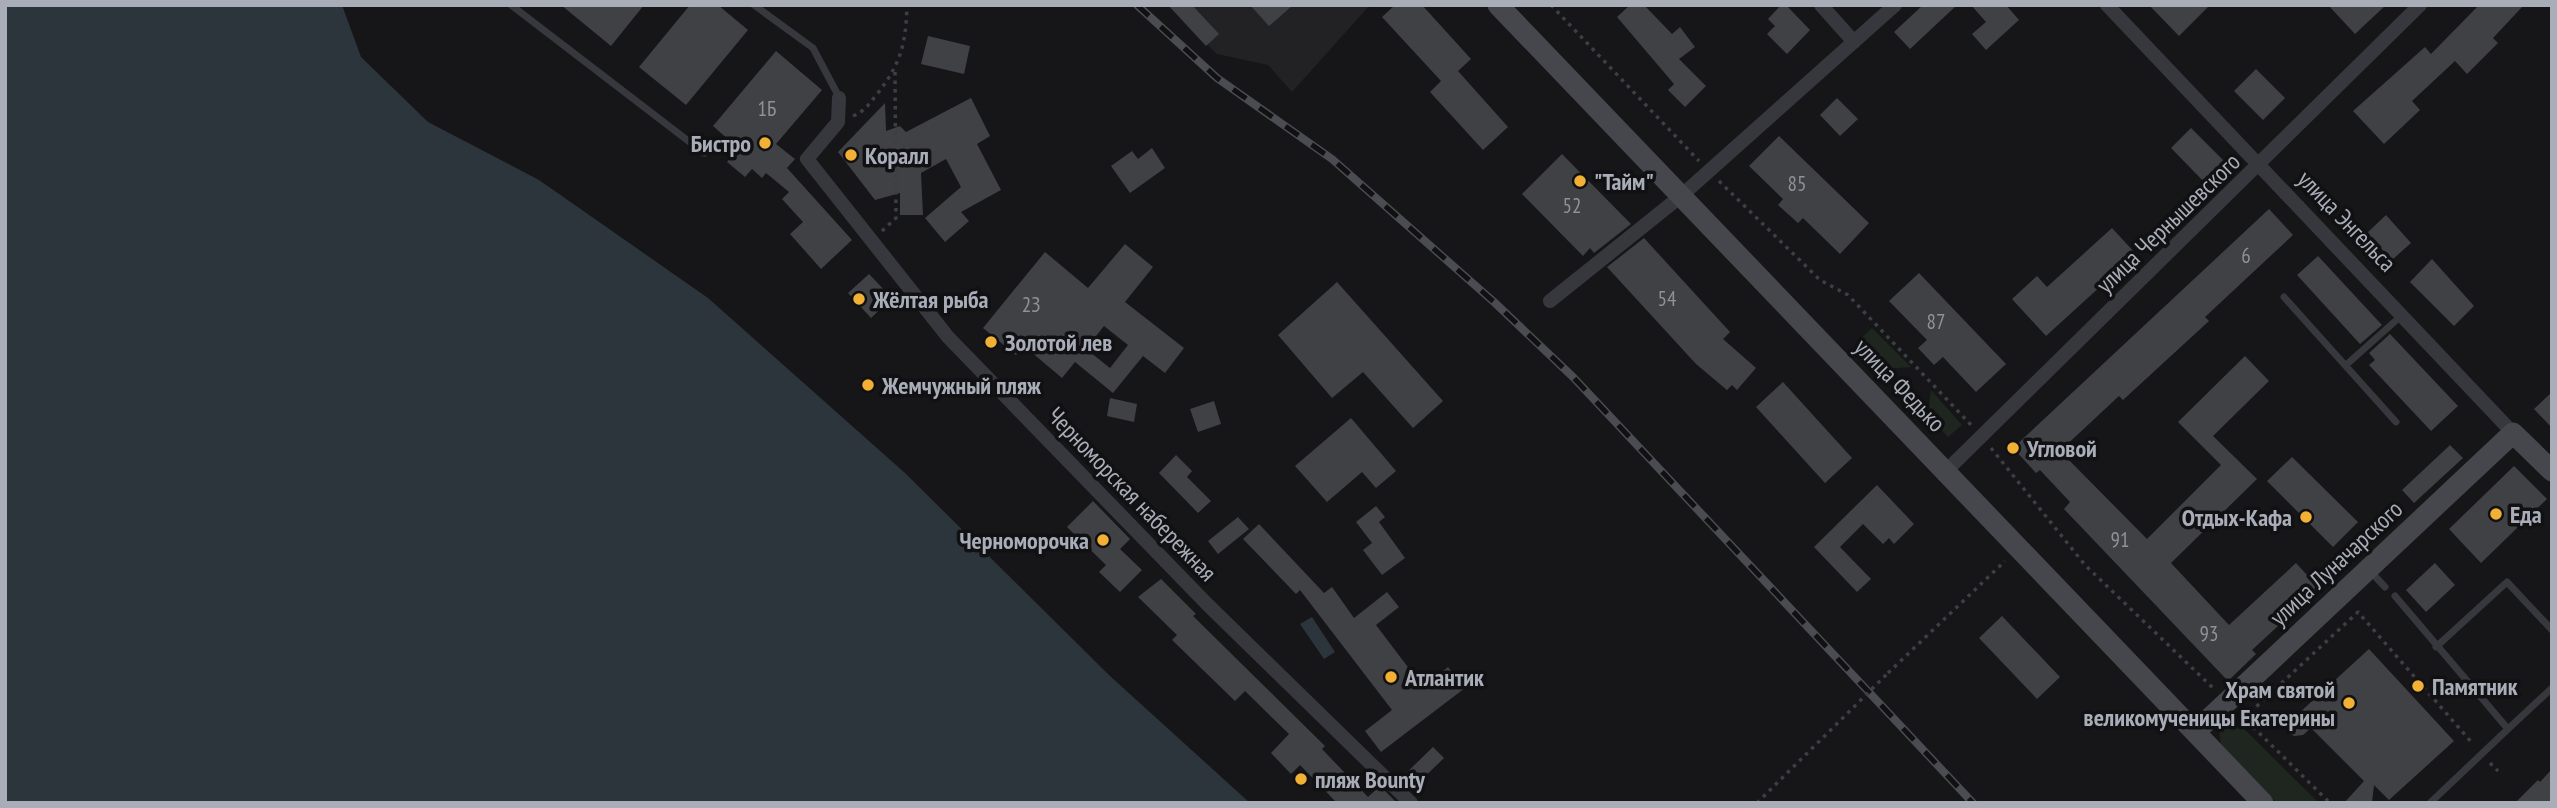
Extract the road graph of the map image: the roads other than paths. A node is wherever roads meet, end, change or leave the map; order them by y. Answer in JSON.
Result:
{"nodes":[{"id":1,"x":511,"y":5,"type":"edge"},
{"id":2,"x":754,"y":5,"type":"edge"},
{"id":3,"x":1498,"y":5,"type":"edge"},
{"id":4,"x":1821,"y":5,"type":"edge"},
{"id":5,"x":1895,"y":5,"type":"edge"},
{"id":6,"x":2107,"y":5,"type":"edge"},
{"id":7,"x":2420,"y":5,"type":"edge"},
{"id":8,"x":1854,"y":42,"type":"junction"},
{"id":9,"x":839,"y":98,"type":"joint"},
{"id":10,"x":704,"y":153,"type":"dead end"},
{"id":11,"x":2259,"y":166,"type":"junction"},
{"id":12,"x":1681,"y":195,"type":"junction"},
{"id":13,"x":2284,"y":297,"type":"dead end"},
{"id":14,"x":1550,"y":301,"type":"dead end"},
{"id":15,"x":2401,"y":316,"type":"junction"},
{"id":16,"x":2346,"y":365,"type":"junction"},
{"id":17,"x":2396,"y":422,"type":"dead end"},
{"id":18,"x":2513,"y":433,"type":"junction"},
{"id":19,"x":1946,"y":471,"type":"junction"},
{"id":20,"x":2552,"y":471,"type":"edge"},
{"id":21,"x":2367,"y":569,"type":"junction"},
{"id":22,"x":2385,"y":587,"type":"dead end"},
{"id":23,"x":2395,"y":596,"type":"dead end"},
{"id":24,"x":2552,"y":630,"type":"edge"},
{"id":25,"x":2436,"y":647,"type":"junction"},
{"id":26,"x":2552,"y":688,"type":"edge"},
{"id":27,"x":2508,"y":729,"type":"junction"},
{"id":28,"x":2195,"y":732,"type":"junction"},
{"id":29,"x":1411,"y":803,"type":"edge"},
{"id":30,"x":2263,"y":803,"type":"edge"},
{"id":31,"x":2430,"y":803,"type":"edge"}],
"edges":[{"from":1,"to":10,"type":"lane"},
{"from":2,"to":9,"type":"lane"},
{"from":3,"to":12,"type":"main road","name":"улица Федько"},
{"from":4,"to":8,"type":"street"},
{"from":5,"to":8,"type":"street"},
{"from":6,"to":11,"type":"street","name":"улица Энгельса"},
{"from":7,"to":11,"type":"street","name":"улица Чернышевского"},
{"from":8,"to":12,"type":"street"},
{"from":9,"to":29,"type":"street","name":"Черноморская набережная"},
{"from":11,"to":15,"type":"street","name":"улица Энгельса"},
{"from":11,"to":19,"type":"street","name":"улица Чернышевского"},
{"from":12,"to":14,"type":"street"},
{"from":12,"to":19,"type":"main road","name":"улица Федько"},
{"from":13,"to":16,"type":"lane"},
{"from":15,"to":16,"type":"lane"},
{"from":15,"to":18,"type":"street","name":"улица Энгельса"},
{"from":16,"to":17,"type":"lane"},
{"from":18,"to":20,"type":"main road","name":"улица Энгельса"},
{"from":18,"to":21,"type":"main road","name":"улица Луначарского"},
{"from":19,"to":28,"type":"main road","name":"улица Федько"},
{"from":21,"to":22,"type":"lane"},
{"from":21,"to":28,"type":"main road","name":"улица Луначарского"},
{"from":23,"to":25,"type":"lane"},
{"from":24,"to":25,"type":"lane"},
{"from":25,"to":27,"type":"lane"},
{"from":26,"to":27,"type":"lane"},
{"from":27,"to":31,"type":"lane"},
{"from":28,"to":30,"type":"main road","name":"улица Федько"}]}
